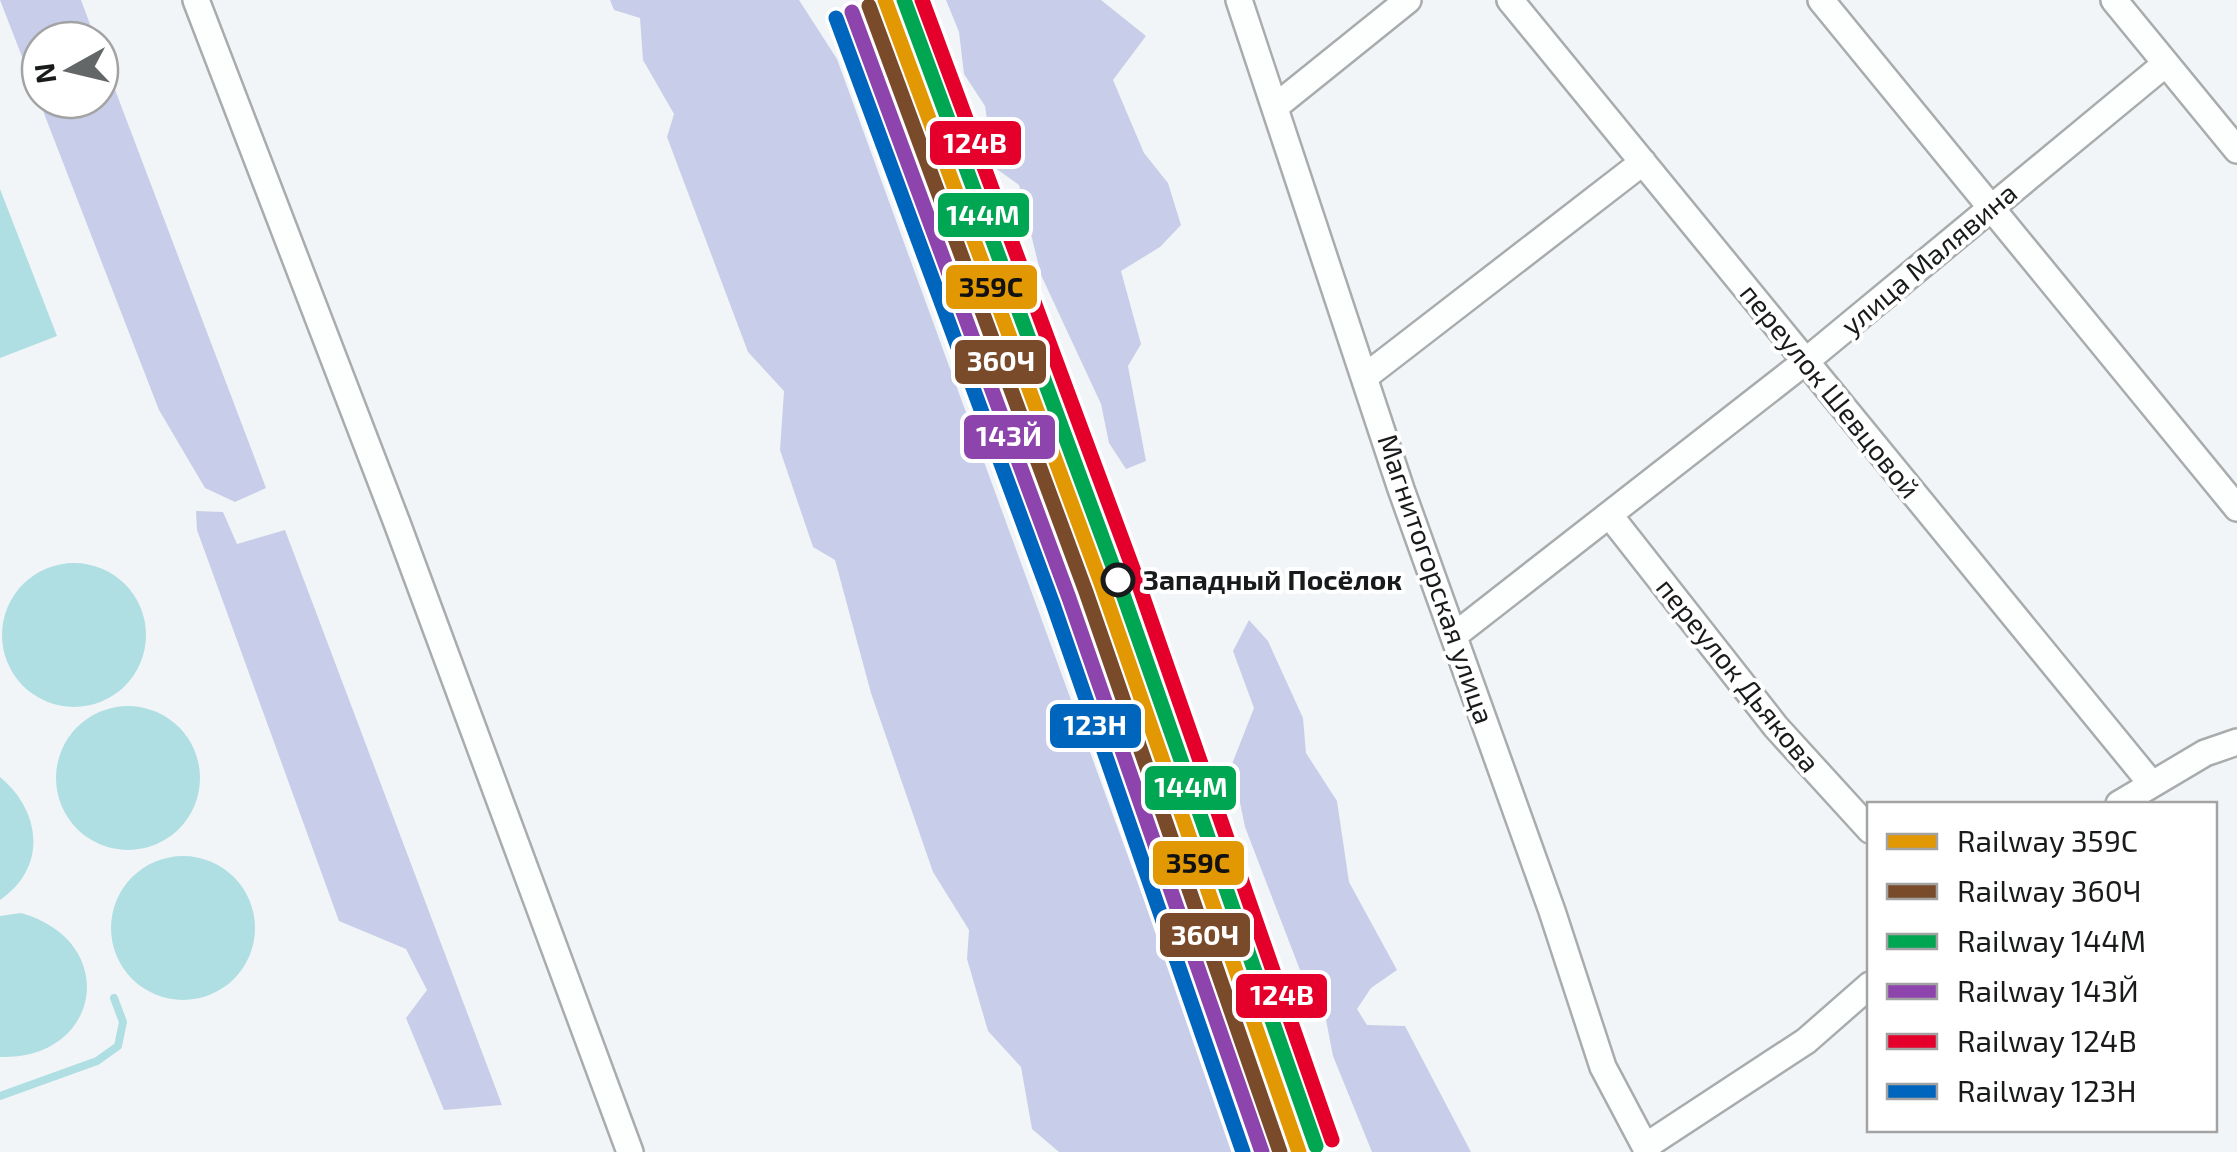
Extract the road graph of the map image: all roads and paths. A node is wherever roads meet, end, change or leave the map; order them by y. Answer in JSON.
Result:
{"nodes":[{"id":1,"x":196,"y":0,"type":"edge"},
{"id":2,"x":1239,"y":0,"type":"edge"},
{"id":3,"x":1408,"y":0,"type":"edge"},
{"id":4,"x":1510,"y":0,"type":"edge"},
{"id":5,"x":1822,"y":0,"type":"edge"},
{"id":6,"x":2114,"y":0,"type":"edge"},
{"id":7,"x":2164,"y":65,"type":"junction"},
{"id":8,"x":1276,"y":107,"type":"junction"},
{"id":9,"x":2237,"y":150,"type":"edge"},
{"id":10,"x":1643,"y":162,"type":"junction"},
{"id":11,"x":1992,"y":208,"type":"junction"},
{"id":12,"x":1806,"y":361,"type":"junction"},
{"id":13,"x":1366,"y":376,"type":"junction"},
{"id":14,"x":2237,"y":508,"type":"edge"},
{"id":15,"x":1611,"y":517,"type":"junction"},
{"id":16,"x":1455,"y":635,"type":"junction"},
{"id":17,"x":2237,"y":742,"type":"edge"},
{"id":18,"x":2150,"y":782,"type":"junction"},
{"id":19,"x":2123,"y":802,"type":"edge"},
{"id":20,"x":1867,"y":827,"type":"edge"},
{"id":21,"x":1867,"y":988,"type":"edge"},
{"id":22,"x":1647,"y":1149,"type":"edge"},
{"id":23,"x":630,"y":1152,"type":"edge"}],
"edges":[{"from":1,"to":23,"type":"street"},
{"from":2,"to":8,"type":"street","name":"Магнитогорская улица"},
{"from":3,"to":8,"type":"street"},
{"from":4,"to":10,"type":"street","name":"переулок Шевцовой"},
{"from":5,"to":11,"type":"street"},
{"from":6,"to":7,"type":"street"},
{"from":7,"to":9,"type":"street"},
{"from":7,"to":11,"type":"street","name":"улица Малявина"},
{"from":8,"to":13,"type":"street","name":"Магнитогорская улица"},
{"from":10,"to":12,"type":"street","name":"переулок Шевцовой"},
{"from":10,"to":13,"type":"street"},
{"from":11,"to":12,"type":"street","name":"улица Малявина"},
{"from":11,"to":14,"type":"street"},
{"from":12,"to":15,"type":"street","name":"улица Малявина"},
{"from":12,"to":18,"type":"street","name":"переулок Шевцовой"},
{"from":13,"to":16,"type":"street","name":"Магнитогорская улица"},
{"from":15,"to":16,"type":"street","name":"улица Малявина"},
{"from":15,"to":20,"type":"street","name":"переулок Дьякова"},
{"from":16,"to":22,"type":"street","name":"Магнитогорская улица"},
{"from":17,"to":18,"type":"street"},
{"from":18,"to":19,"type":"street"},
{"from":21,"to":22,"type":"street"}]}
